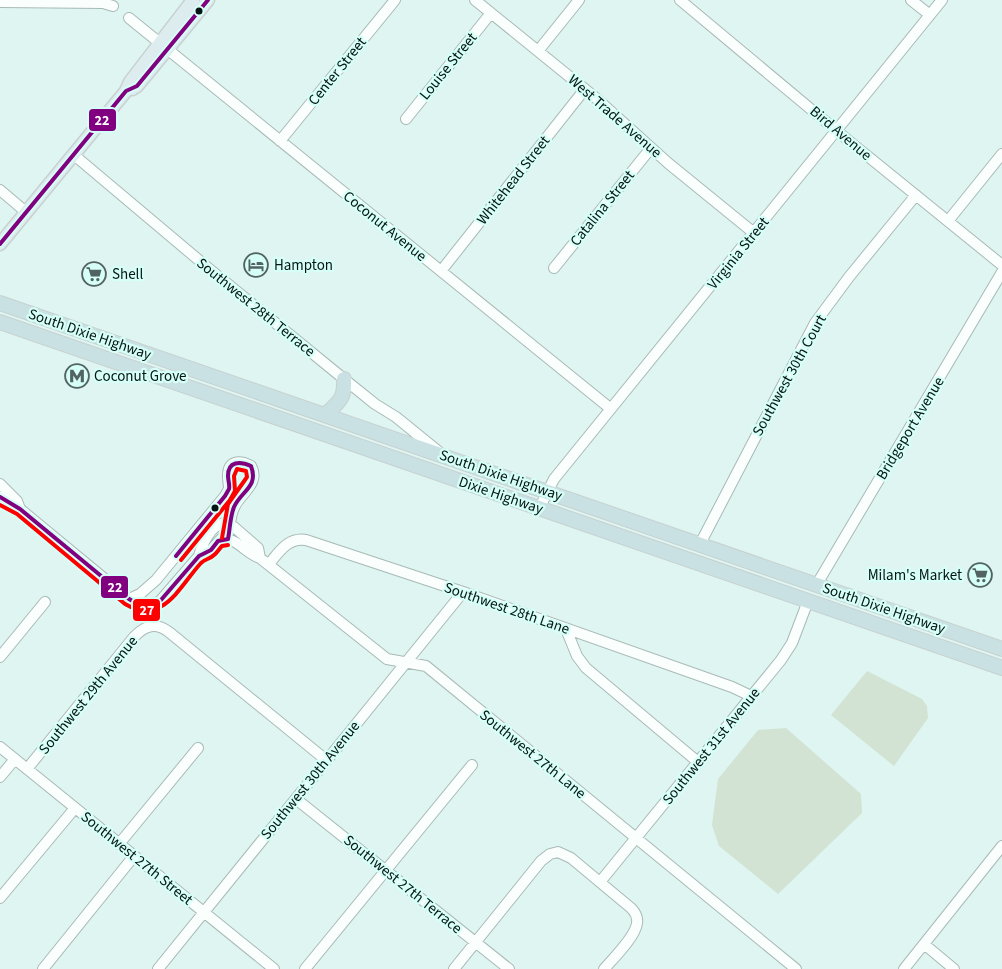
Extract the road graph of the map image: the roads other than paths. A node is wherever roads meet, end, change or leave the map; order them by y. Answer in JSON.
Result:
{"nodes":[{"id":1,"x":193,"y":0,"type":"edge"},
{"id":2,"x":208,"y":0,"type":"edge"},
{"id":3,"x":394,"y":0,"type":"edge"},
{"id":4,"x":475,"y":0,"type":"edge"},
{"id":5,"x":579,"y":0,"type":"edge"},
{"id":6,"x":680,"y":0,"type":"edge"},
{"id":7,"x":912,"y":0,"type":"edge"},
{"id":8,"x":942,"y":0,"type":"edge"},
{"id":9,"x":0,"y":2,"type":"edge"},
{"id":10,"x":96,"y":2,"type":"edge"},
{"id":11,"x":113,"y":6,"type":"dead end"},
{"id":12,"x":491,"y":13,"type":"junction"},
{"id":13,"x":930,"y":16,"type":"junction"},
{"id":14,"x":129,"y":18,"type":"dead end"},
{"id":15,"x":164,"y":46,"type":"junction"},
{"id":16,"x":538,"y":51,"type":"junction"},
{"id":17,"x":585,"y":89,"type":"junction"},
{"id":18,"x":406,"y":119,"type":"dead end"},
{"id":19,"x":837,"y":130,"type":"junction"},
{"id":20,"x":280,"y":141,"type":"junction"},
{"id":21,"x":651,"y":148,"type":"junction"},
{"id":22,"x":1002,"y":154,"type":"edge"},
{"id":23,"x":74,"y":155,"type":"junction"},
{"id":24,"x":0,"y":190,"type":"edge"},
{"id":25,"x":916,"y":195,"type":"junction"},
{"id":26,"x":26,"y":212,"type":"junction"},
{"id":27,"x":948,"y":221,"type":"junction"},
{"id":28,"x":754,"y":233,"type":"junction"},
{"id":29,"x":0,"y":244,"type":"edge"},
{"id":30,"x":1002,"y":265,"type":"edge"},
{"id":31,"x":554,"y":268,"type":"dead end"},
{"id":32,"x":441,"y":272,"type":"junction"},
{"id":33,"x":1002,"y":272,"type":"edge"},
{"id":34,"x":0,"y":302,"type":"edge"},
{"id":35,"x":0,"y":322,"type":"edge"},
{"id":36,"x":344,"y":379,"type":"junction"},
{"id":37,"x":611,"y":410,"type":"junction"},
{"id":38,"x":325,"y":415,"type":"junction"},
{"id":39,"x":441,"y":455,"type":"junction"},
{"id":40,"x":0,"y":484,"type":"edge"},
{"id":41,"x":547,"y":491,"type":"junction"},
{"id":42,"x":0,"y":497,"type":"edge"},
{"id":43,"x":20,"y":509,"type":"junction"},
{"id":44,"x":539,"y":509,"type":"junction"},
{"id":45,"x":230,"y":524,"type":"junction"},
{"id":46,"x":228,"y":539,"type":"junction"},
{"id":47,"x":700,"y":544,"type":"junction"},
{"id":48,"x":199,"y":556,"type":"junction"},
{"id":49,"x":265,"y":561,"type":"junction"},
{"id":50,"x":817,"y":584,"type":"junction"},
{"id":51,"x":463,"y":592,"type":"junction"},
{"id":52,"x":129,"y":599,"type":"junction"},
{"id":53,"x":808,"y":601,"type":"junction"},
{"id":54,"x":44,"y":602,"type":"dead end"},
{"id":55,"x":566,"y":629,"type":"junction"},
{"id":56,"x":1002,"y":649,"type":"edge"},
{"id":57,"x":0,"y":657,"type":"edge"},
{"id":58,"x":405,"y":662,"type":"junction"},
{"id":59,"x":1002,"y":668,"type":"edge"},
{"id":60,"x":751,"y":696,"type":"junction"},
{"id":61,"x":0,"y":747,"type":"edge"},
{"id":62,"x":198,"y":748,"type":"dead end"},
{"id":63,"x":15,"y":759,"type":"junction"},
{"id":64,"x":326,"y":760,"type":"junction"},
{"id":65,"x":698,"y":762,"type":"junction"},
{"id":66,"x":472,"y":765,"type":"dead end"},
{"id":67,"x":27,"y":769,"type":"junction"},
{"id":68,"x":0,"y":777,"type":"edge"},
{"id":69,"x":296,"y":799,"type":"junction"},
{"id":70,"x":75,"y":808,"type":"junction"},
{"id":71,"x":636,"y":838,"type":"junction"},
{"id":72,"x":119,"y":844,"type":"junction"},
{"id":73,"x":1002,"y":846,"type":"edge"},
{"id":74,"x":134,"y":856,"type":"junction"},
{"id":75,"x":386,"y":869,"type":"junction"},
{"id":76,"x":600,"y":882,"type":"junction"},
{"id":77,"x":0,"y":898,"type":"edge"},
{"id":78,"x":204,"y":913,"type":"junction"},
{"id":79,"x":476,"y":942,"type":"junction"},
{"id":80,"x":924,"y":944,"type":"junction"},
{"id":81,"x":43,"y":969,"type":"edge"},
{"id":82,"x":158,"y":969,"type":"edge"},
{"id":83,"x":274,"y":969,"type":"edge"},
{"id":84,"x":305,"y":969,"type":"edge"},
{"id":85,"x":454,"y":969,"type":"edge"},
{"id":86,"x":509,"y":969,"type":"edge"},
{"id":87,"x":604,"y":969,"type":"edge"},
{"id":88,"x":796,"y":969,"type":"edge"},
{"id":89,"x":904,"y":969,"type":"edge"},
{"id":90,"x":954,"y":969,"type":"edge"}],
"edges":[{"from":1,"to":15,"type":"main road"},
{"from":2,"to":15,"type":"main road"},
{"from":3,"to":20,"type":"street","name":"Center Street"},
{"from":4,"to":12,"type":"street","name":"West Trade Avenue"},
{"from":5,"to":16,"type":"street"},
{"from":6,"to":19,"type":"street","name":"Bird Avenue"},
{"from":7,"to":13,"type":"street"},
{"from":8,"to":13,"type":"street","name":"Virginia Street"},
{"from":9,"to":10,"type":"street"},
{"from":10,"to":11,"type":"street"},
{"from":12,"to":16,"type":"street","name":"West Trade Avenue"},
{"from":12,"to":18,"type":"street","name":"Louise Street"},
{"from":13,"to":19,"type":"street","name":"Virginia Street"},
{"from":14,"to":15,"type":"street","name":"Coconut Avenue"},
{"from":15,"to":20,"type":"street","name":"Coconut Avenue"},
{"from":15,"to":23,"type":"main road"},
{"from":16,"to":17,"type":"street","name":"West Trade Avenue"},
{"from":17,"to":21,"type":"street","name":"West Trade Avenue"},
{"from":17,"to":32,"type":"street","name":"Whitehead Street"},
{"from":19,"to":25,"type":"street","name":"Bird Avenue"},
{"from":19,"to":28,"type":"street","name":"Virginia Street"},
{"from":20,"to":32,"type":"street","name":"Coconut Avenue"},
{"from":21,"to":28,"type":"street","name":"West Trade Avenue"},
{"from":21,"to":31,"type":"street","name":"Catalina Street"},
{"from":22,"to":27,"type":"street"},
{"from":23,"to":26,"type":"main road"},
{"from":23,"to":36,"type":"street","name":"Southwest 28th Terrace"},
{"from":24,"to":26,"type":"street"},
{"from":25,"to":27,"type":"street","name":"Bird Avenue"},
{"from":25,"to":47,"type":"street","name":"Southwest 30th Court"},
{"from":26,"to":29,"type":"main road"},
{"from":27,"to":30,"type":"street","name":"Bird Avenue"},
{"from":28,"to":37,"type":"street","name":"Virginia Street"},
{"from":32,"to":37,"type":"street","name":"Coconut Avenue"},
{"from":33,"to":50,"type":"street","name":"Bridgeport Avenue"},
{"from":34,"to":38,"type":"highway","name":"South Dixie Highway"},
{"from":35,"to":44,"type":"highway","name":"Dixie Highway"},
{"from":36,"to":38,"type":"highway"},
{"from":36,"to":39,"type":"street","name":"Southwest 28th Terrace"},
{"from":37,"to":41,"type":"street","name":"Virginia Street"},
{"from":38,"to":39,"type":"highway","name":"South Dixie Highway"},
{"from":39,"to":41,"type":"highway","name":"South Dixie Highway"},
{"from":40,"to":43,"type":"street"},
{"from":41,"to":44,"type":"street","name":"Virginia Street"},
{"from":41,"to":47,"type":"highway","name":"South Dixie Highway"},
{"from":42,"to":43,"type":"street"},
{"from":43,"to":52,"type":"street"},
{"from":44,"to":53,"type":"highway","name":"Dixie Highway"},
{"from":45,"to":46,"type":"street"},
{"from":45,"to":48,"type":"street"},
{"from":45,"to":49,"type":"street","name":"Southwest 27th Lane"},
{"from":45,"to":52,"type":"street"},
{"from":46,"to":48,"type":"street"},
{"from":46,"to":49,"type":"street","name":"Southwest 27th Lane"},
{"from":47,"to":50,"type":"highway","name":"South Dixie Highway"},
{"from":48,"to":52,"type":"street"},
{"from":49,"to":51,"type":"street","name":"Southwest 28th Lane"},
{"from":49,"to":58,"type":"street","name":"Southwest 27th Lane"},
{"from":50,"to":56,"type":"highway","name":"South Dixie Highway"},
{"from":51,"to":55,"type":"street","name":"Southwest 28th Lane"},
{"from":51,"to":58,"type":"street","name":"Southwest 30th Avenue"},
{"from":53,"to":59,"type":"highway","name":"Dixie Highway"},
{"from":53,"to":60,"type":"street","name":"Southwest 31st Avenue"},
{"from":54,"to":57,"type":"street"},
{"from":55,"to":60,"type":"street","name":"Southwest 28th Lane"},
{"from":55,"to":65,"type":"street"},
{"from":58,"to":64,"type":"street","name":"Southwest 30th Avenue"},
{"from":58,"to":71,"type":"street","name":"Southwest 27th Lane"},
{"from":60,"to":65,"type":"street","name":"Southwest 31st Avenue"},
{"from":61,"to":63,"type":"street","name":"Southwest 27th Street"},
{"from":62,"to":72,"type":"street"},
{"from":63,"to":67,"type":"street","name":"Southwest 27th Street"},
{"from":63,"to":68,"type":"street"},
{"from":64,"to":67,"type":"street","name":"Southwest 29th Avenue"},
{"from":64,"to":69,"type":"street","name":"Southwest 30th Avenue"},
{"from":65,"to":71,"type":"street","name":"Southwest 31st Avenue"},
{"from":66,"to":75,"type":"street"},
{"from":67,"to":70,"type":"street","name":"Southwest 27th Street"},
{"from":69,"to":75,"type":"street","name":"Southwest 27th Terrace"},
{"from":69,"to":78,"type":"street","name":"Southwest 30th Avenue"},
{"from":70,"to":72,"type":"street","name":"Southwest 27th Street"},
{"from":70,"to":77,"type":"street"},
{"from":71,"to":76,"type":"street","name":"Southwest 31st Avenue"},
{"from":71,"to":88,"type":"street","name":"Southwest 27th Lane"},
{"from":72,"to":74,"type":"street","name":"Southwest 27th Street"},
{"from":73,"to":80,"type":"street"},
{"from":74,"to":78,"type":"street","name":"Southwest 27th Street"},
{"from":74,"to":81,"type":"street"},
{"from":75,"to":79,"type":"street","name":"Southwest 27th Terrace"},
{"from":75,"to":84,"type":"street"},
{"from":76,"to":79,"type":"street"},
{"from":76,"to":87,"type":"street"},
{"from":78,"to":82,"type":"street","name":"Southwest 30th Avenue"},
{"from":78,"to":83,"type":"street","name":"Southwest 27th Street"},
{"from":79,"to":85,"type":"street"},
{"from":79,"to":86,"type":"street","name":"Southwest 27th Terrace"},
{"from":80,"to":89,"type":"street"},
{"from":80,"to":90,"type":"street"}]}
